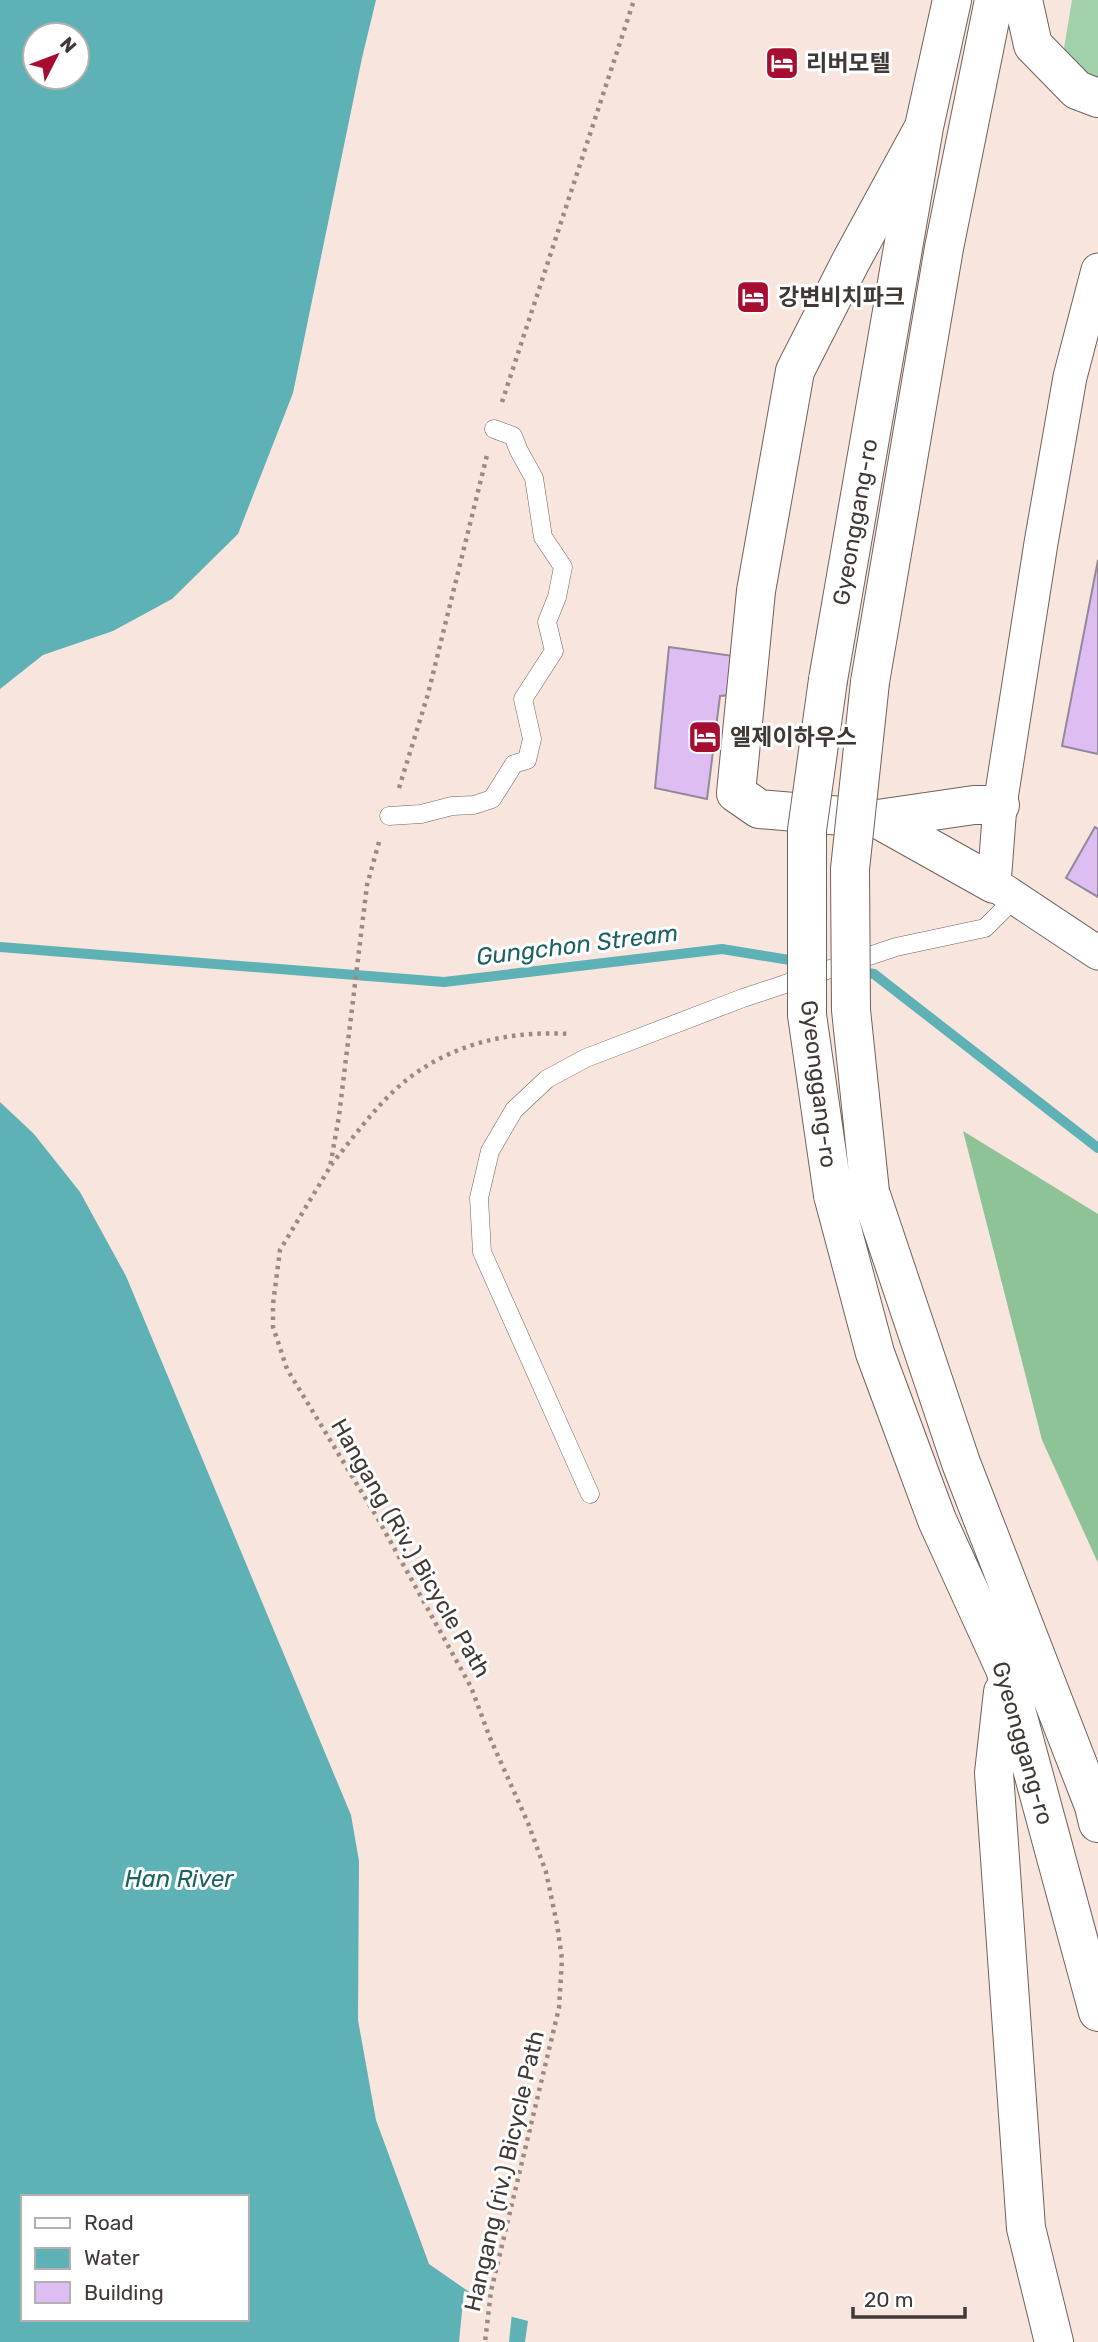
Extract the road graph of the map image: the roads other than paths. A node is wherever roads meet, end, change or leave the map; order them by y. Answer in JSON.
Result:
{"nodes":[{"id":1,"x":952,"y":0,"type":"edge"},
{"id":2,"x":994,"y":0,"type":"edge"},
{"id":3,"x":1023,"y":0,"type":"edge"},
{"id":4,"x":1098,"y":98,"type":"edge"},
{"id":5,"x":924,"y":127,"type":"junction"},
{"id":6,"x":1098,"y":270,"type":"edge"},
{"id":7,"x":494,"y":429,"type":"dead end"},
{"id":8,"x":1000,"y":805,"type":"junction"},
{"id":9,"x":389,"y":816,"type":"dead end"},
{"id":10,"x":878,"y":819,"type":"junction"},
{"id":11,"x":1004,"y":891,"type":"junction"},
{"id":12,"x":1098,"y":953,"type":"edge"},
{"id":13,"x":852,"y":1194,"type":"junction"},
{"id":14,"x":590,"y":1494,"type":"dead end"},
{"id":15,"x":1005,"y":1670,"type":"junction"},
{"id":16,"x":1098,"y":1823,"type":"edge"},
{"id":17,"x":1098,"y":2012,"type":"edge"},
{"id":18,"x":1054,"y":2342,"type":"edge"}],
"edges":[{"from":1,"to":5,"type":"main road","name":"Gyeonggang-ro"},
{"from":2,"to":13,"type":"main road","name":"Gyeonggang-ro","bridge":true},
{"from":3,"to":4,"type":"main road"},
{"from":5,"to":10,"type":"main road"},
{"from":5,"to":13,"type":"main road","name":"Gyeonggang-ro","bridge":true},
{"from":6,"to":8,"type":"street"},
{"from":7,"to":9,"type":"lane"},
{"from":8,"to":10,"type":"main road"},
{"from":8,"to":11,"type":"street"},
{"from":10,"to":11,"type":"main road"},
{"from":11,"to":12,"type":"street"},
{"from":11,"to":14,"type":"lane","bridge":true},
{"from":13,"to":15,"type":"main road","name":"Gyeonggang-ro"},
{"from":13,"to":16,"type":"main road","name":"Gyeonggang-ro"},
{"from":15,"to":17,"type":"main road","name":"Gyeonggang-ro"},
{"from":15,"to":18,"type":"main road"}]}
